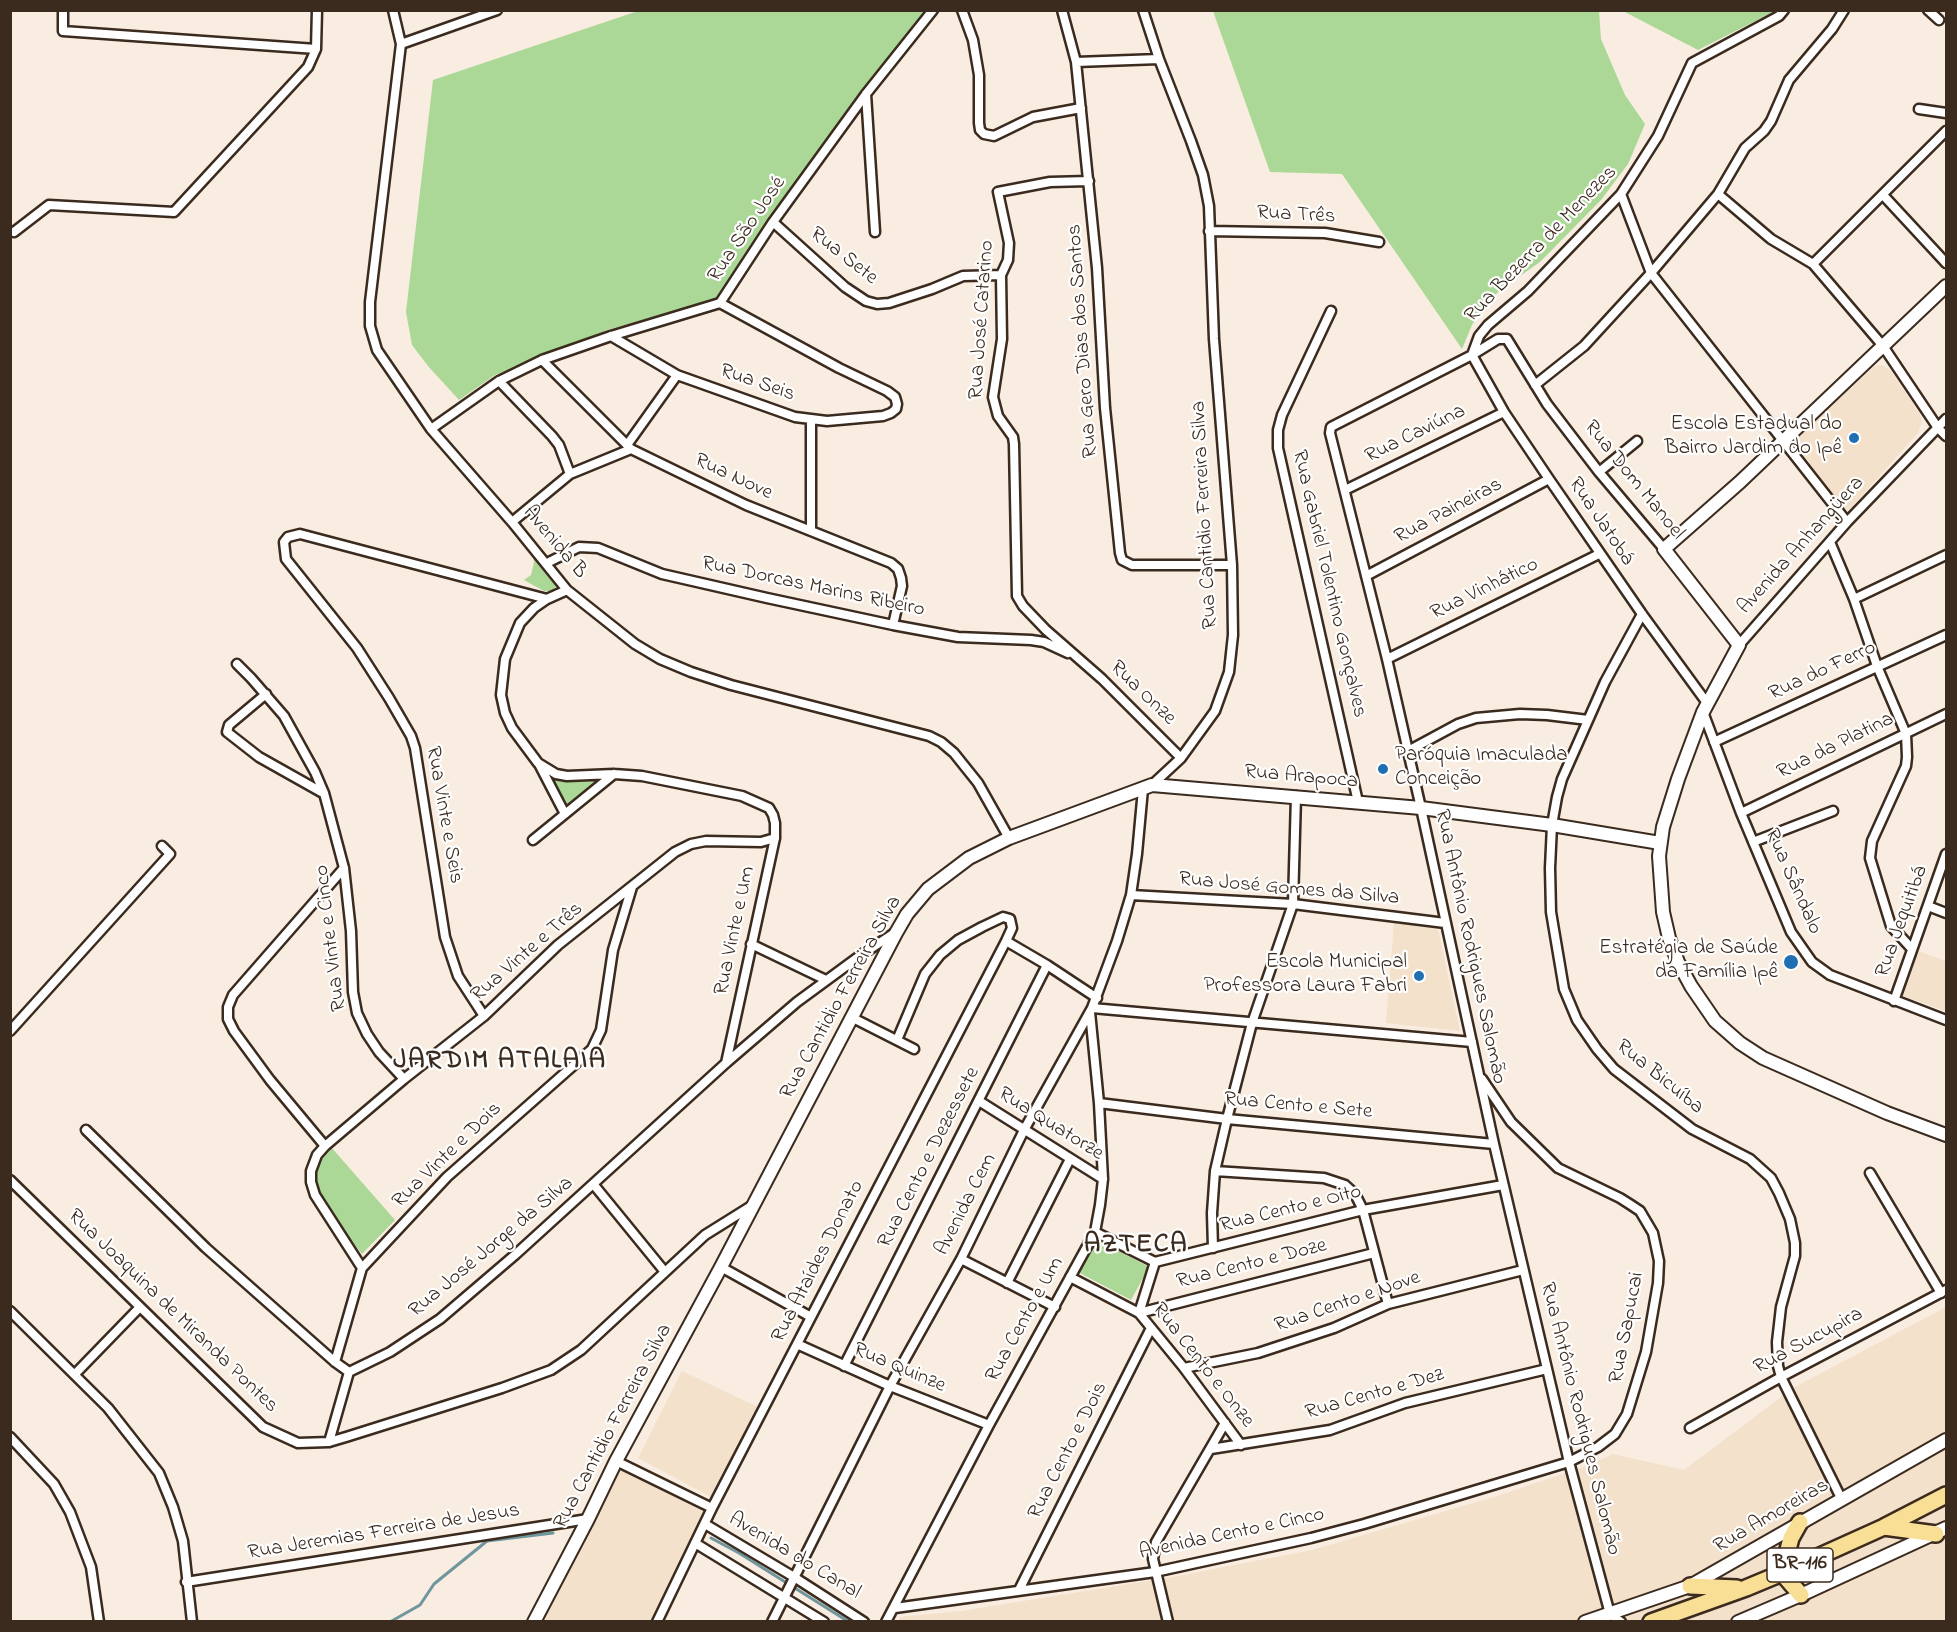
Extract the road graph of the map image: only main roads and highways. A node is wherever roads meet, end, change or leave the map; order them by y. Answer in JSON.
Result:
{"nodes":[{"id":1,"x":1947,"y":1495,"type":"edge"},
{"id":2,"x":1800,"y":1522,"type":"road end"},
{"id":3,"x":1884,"y":1527,"type":"junction"},
{"id":4,"x":1941,"y":1531,"type":"edge"},
{"id":5,"x":1782,"y":1573,"type":"junction"},
{"id":6,"x":1690,"y":1586,"type":"road end"},
{"id":7,"x":1746,"y":1588,"type":"junction"},
{"id":8,"x":1801,"y":1595,"type":"road end"},
{"id":9,"x":1651,"y":1622,"type":"edge"}],
"edges":[{"from":1,"to":3,"type":"highway","number":"BR-116"},
{"from":2,"to":5,"type":"highway"},
{"from":3,"to":4,"type":"highway"},
{"from":3,"to":5,"type":"highway","number":"BR-116"},
{"from":5,"to":7,"type":"highway","number":"BR-116"},
{"from":5,"to":8,"type":"highway"},
{"from":6,"to":7,"type":"highway"},
{"from":7,"to":9,"type":"highway","number":"BR-116"}]}
